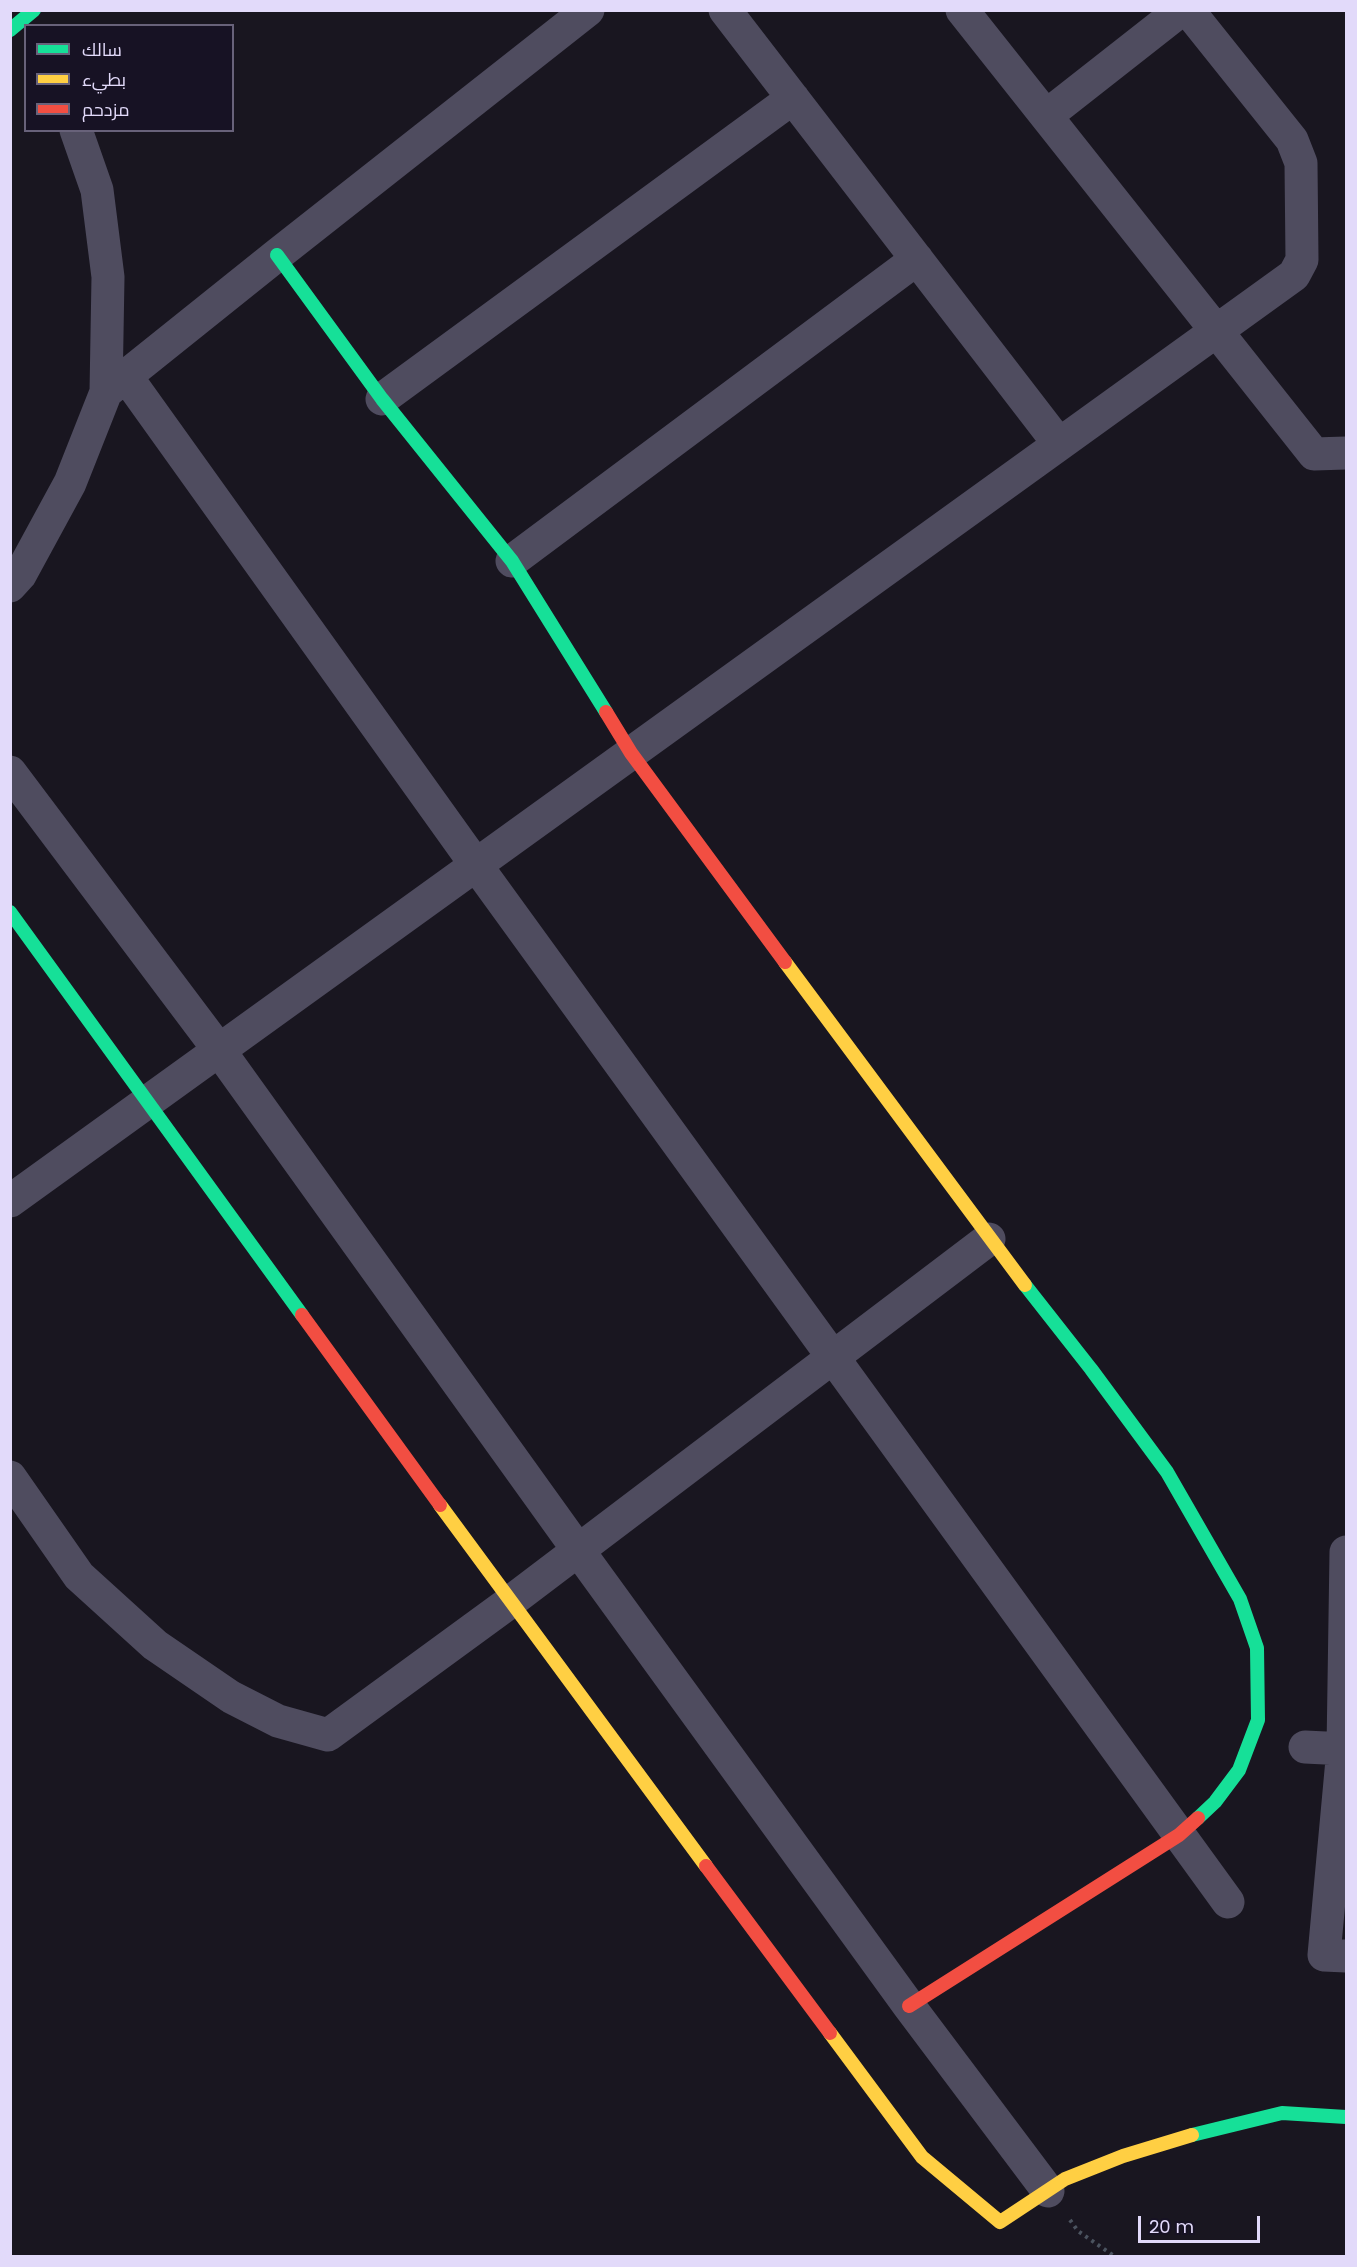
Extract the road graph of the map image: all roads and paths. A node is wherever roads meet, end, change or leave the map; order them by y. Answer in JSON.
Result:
{"nodes":[{"id":1,"x":588,"y":10,"type":"edge"},
{"id":2,"x":725,"y":10,"type":"edge"},
{"id":3,"x":962,"y":10,"type":"edge"},
{"id":4,"x":1181,"y":10,"type":"edge"},
{"id":5,"x":1188,"y":10,"type":"edge"},
{"id":6,"x":794,"y":98,"type":"junction"},
{"id":7,"x":1046,"y":116,"type":"junction"},
{"id":8,"x":77,"y":132,"type":"edge"},
{"id":9,"x":277,"y":255,"type":"junction"},
{"id":10,"x":917,"y":259,"type":"junction"},
{"id":11,"x":1216,"y":331,"type":"junction"},
{"id":12,"x":116,"y":384,"type":"junction"},
{"id":13,"x":382,"y":399,"type":"junction"},
{"id":14,"x":1059,"y":444,"type":"junction"},
{"id":15,"x":1347,"y":453,"type":"edge"},
{"id":16,"x":512,"y":561,"type":"junction"},
{"id":17,"x":10,"y":586,"type":"edge"},
{"id":18,"x":631,"y":753,"type":"junction"},
{"id":19,"x":10,"y":772,"type":"edge"},
{"id":20,"x":476,"y":865,"type":"junction"},
{"id":21,"x":10,"y":912,"type":"edge"},
{"id":22,"x":219,"y":1050,"type":"junction"},
{"id":23,"x":147,"y":1102,"type":"junction"},
{"id":24,"x":10,"y":1200,"type":"edge"},
{"id":25,"x":989,"y":1239,"type":"junction"},
{"id":26,"x":832,"y":1356,"type":"junction"},
{"id":27,"x":10,"y":1477,"type":"edge"},
{"id":28,"x":578,"y":1550,"type":"junction"},
{"id":29,"x":1347,"y":1552,"type":"edge"},
{"id":30,"x":510,"y":1602,"type":"junction"},
{"id":31,"x":1305,"y":1747,"type":"dead end"},
{"id":32,"x":1345,"y":1749,"type":"edge"},
{"id":33,"x":1179,"y":1835,"type":"junction"},
{"id":34,"x":1228,"y":1902,"type":"dead end"},
{"id":35,"x":1347,"y":1956,"type":"edge"},
{"id":36,"x":909,"y":2006,"type":"junction"},
{"id":37,"x":1347,"y":2117,"type":"edge"},
{"id":38,"x":1047,"y":2191,"type":"junction"},
{"id":39,"x":1114,"y":2256,"type":"edge"}],
"edges":[{"from":1,"to":9,"type":"street"},
{"from":2,"to":6,"type":"street"},
{"from":3,"to":7,"type":"street"},
{"from":4,"to":7,"type":"street"},
{"from":5,"to":11,"type":"street"},
{"from":6,"to":10,"type":"street"},
{"from":6,"to":13,"type":"street"},
{"from":7,"to":11,"type":"street"},
{"from":8,"to":12,"type":"street"},
{"from":9,"to":12,"type":"street"},
{"from":9,"to":13,"type":"street"},
{"from":10,"to":14,"type":"street"},
{"from":10,"to":16,"type":"street"},
{"from":11,"to":14,"type":"street"},
{"from":11,"to":15,"type":"street"},
{"from":12,"to":17,"type":"street"},
{"from":12,"to":20,"type":"street"},
{"from":13,"to":16,"type":"street"},
{"from":14,"to":18,"type":"street"},
{"from":16,"to":18,"type":"street"},
{"from":18,"to":20,"type":"street"},
{"from":18,"to":25,"type":"street"},
{"from":19,"to":22,"type":"street"},
{"from":20,"to":22,"type":"street"},
{"from":20,"to":26,"type":"street"},
{"from":21,"to":23,"type":"street"},
{"from":22,"to":23,"type":"street"},
{"from":22,"to":28,"type":"street"},
{"from":23,"to":24,"type":"street"},
{"from":23,"to":30,"type":"street"},
{"from":25,"to":26,"type":"street"},
{"from":25,"to":33,"type":"street"},
{"from":26,"to":28,"type":"street"},
{"from":26,"to":33,"type":"street"},
{"from":27,"to":30,"type":"street"},
{"from":28,"to":30,"type":"street"},
{"from":28,"to":36,"type":"street"},
{"from":29,"to":32,"type":"street"},
{"from":30,"to":38,"type":"street"},
{"from":31,"to":32,"type":"street"},
{"from":32,"to":35,"type":"street"},
{"from":33,"to":34,"type":"street"},
{"from":33,"to":36,"type":"street"},
{"from":36,"to":38,"type":"street"},
{"from":37,"to":38,"type":"street"},
{"from":38,"to":39,"type":"path"}]}
